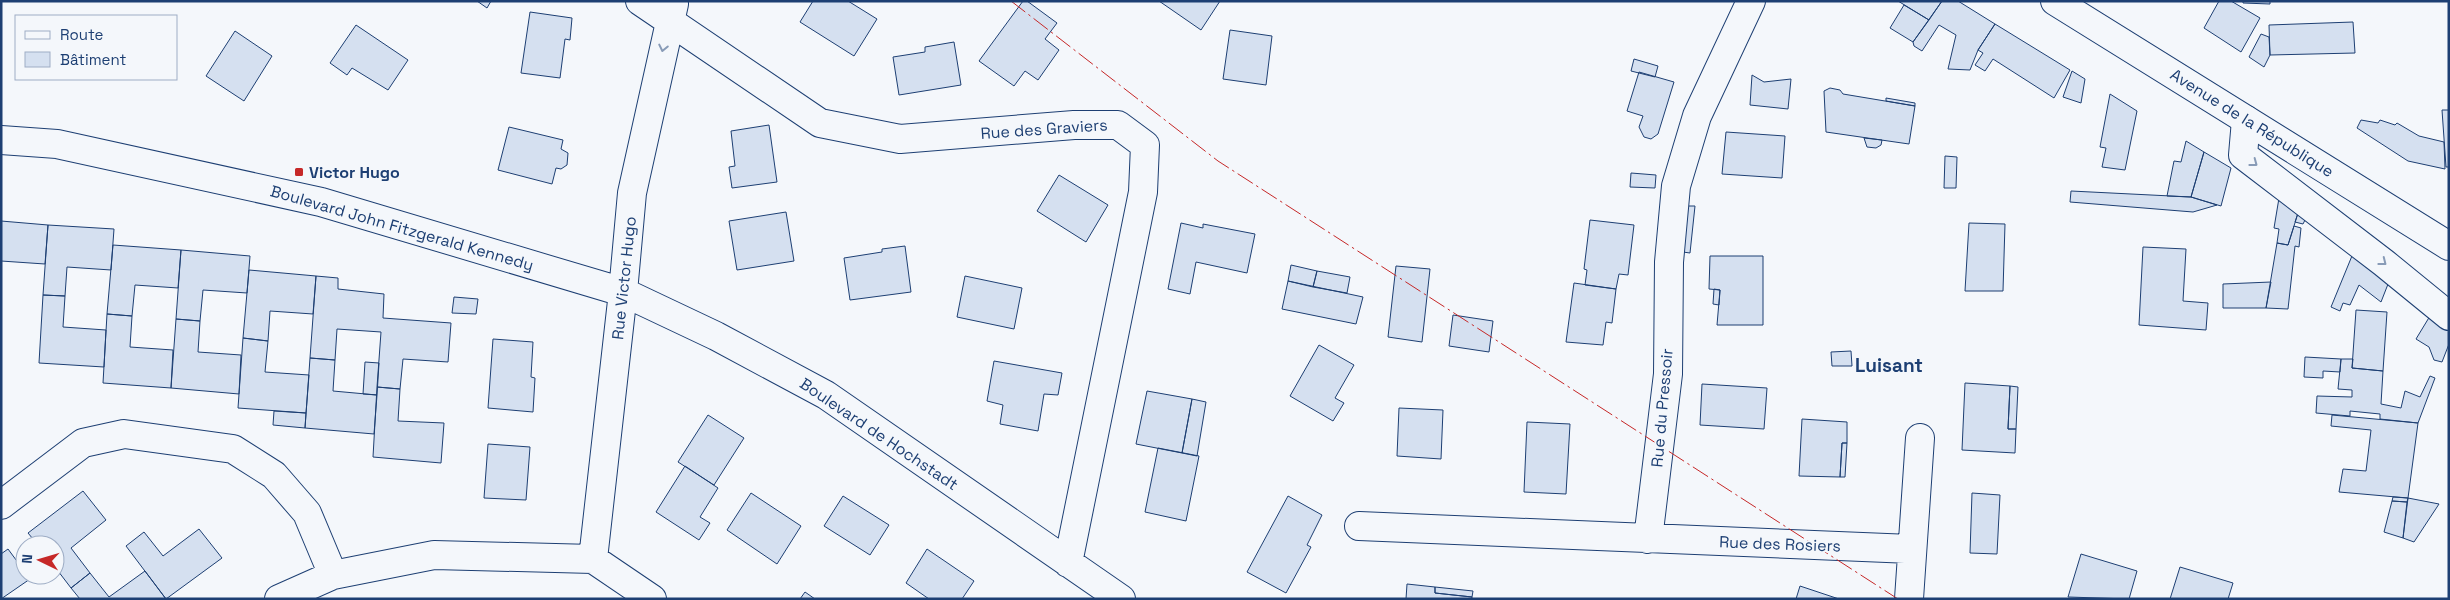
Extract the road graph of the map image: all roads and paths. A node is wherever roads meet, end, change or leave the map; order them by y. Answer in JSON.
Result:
{"nodes":[{"id":1,"x":640,"y":1,"type":"edge"},
{"id":2,"x":1751,"y":1,"type":"edge"},
{"id":3,"x":2055,"y":1,"type":"edge"},
{"id":4,"x":672,"y":11,"type":"edge"},
{"id":5,"x":2246,"y":120,"type":"junction"},
{"id":6,"x":1,"y":140,"type":"edge"},
{"id":7,"x":2449,"y":246,"type":"edge"},
{"id":8,"x":623,"y":292,"type":"junction"},
{"id":9,"x":2449,"y":316,"type":"edge"},
{"id":10,"x":1920,"y":438,"type":"dead end"},
{"id":11,"x":1,"y":505,"type":"edge"},
{"id":12,"x":1359,"y":526,"type":"dead end"},
{"id":13,"x":1648,"y":539,"type":"junction"},
{"id":14,"x":1911,"y":549,"type":"junction"},
{"id":15,"x":593,"y":559,"type":"junction"},
{"id":16,"x":1068,"y":563,"type":"junction"},
{"id":17,"x":333,"y":575,"type":"junction"},
{"id":18,"x":279,"y":599,"type":"edge"},
{"id":19,"x":652,"y":599,"type":"edge"},
{"id":20,"x":1120,"y":599,"type":"edge"},
{"id":21,"x":1908,"y":599,"type":"edge"}],
"edges":[{"from":1,"to":4,"type":"street","name":"Rue des Graviers"},
{"from":2,"to":13,"type":"street","name":"Rue du Pressoir"},
{"from":3,"to":5,"type":"street","name":"Avenue de la République"},
{"from":4,"to":8,"type":"street","name":"Rue Victor Hugo","one_way":true},
{"from":4,"to":16,"type":"street","name":"Rue des Graviers"},
{"from":5,"to":7,"type":"street","name":"Avenue de la République"},
{"from":5,"to":9,"type":"street","one_way":true},
{"from":6,"to":8,"type":"street","name":"Boulevard John Fitzgerald Kennedy"},
{"from":8,"to":15,"type":"street","name":"Rue Victor Hugo"},
{"from":8,"to":16,"type":"street","name":"Boulevard de Hochstadt"},
{"from":10,"to":14,"type":"street"},
{"from":11,"to":17,"type":"street"},
{"from":12,"to":13,"type":"street"},
{"from":13,"to":14,"type":"street","name":"Rue des Rosiers"},
{"from":14,"to":21,"type":"street"},
{"from":15,"to":17,"type":"street"},
{"from":15,"to":19,"type":"street"},
{"from":16,"to":20,"type":"street","name":"Boulevard de Hochstadt"},
{"from":17,"to":18,"type":"street"}]}
